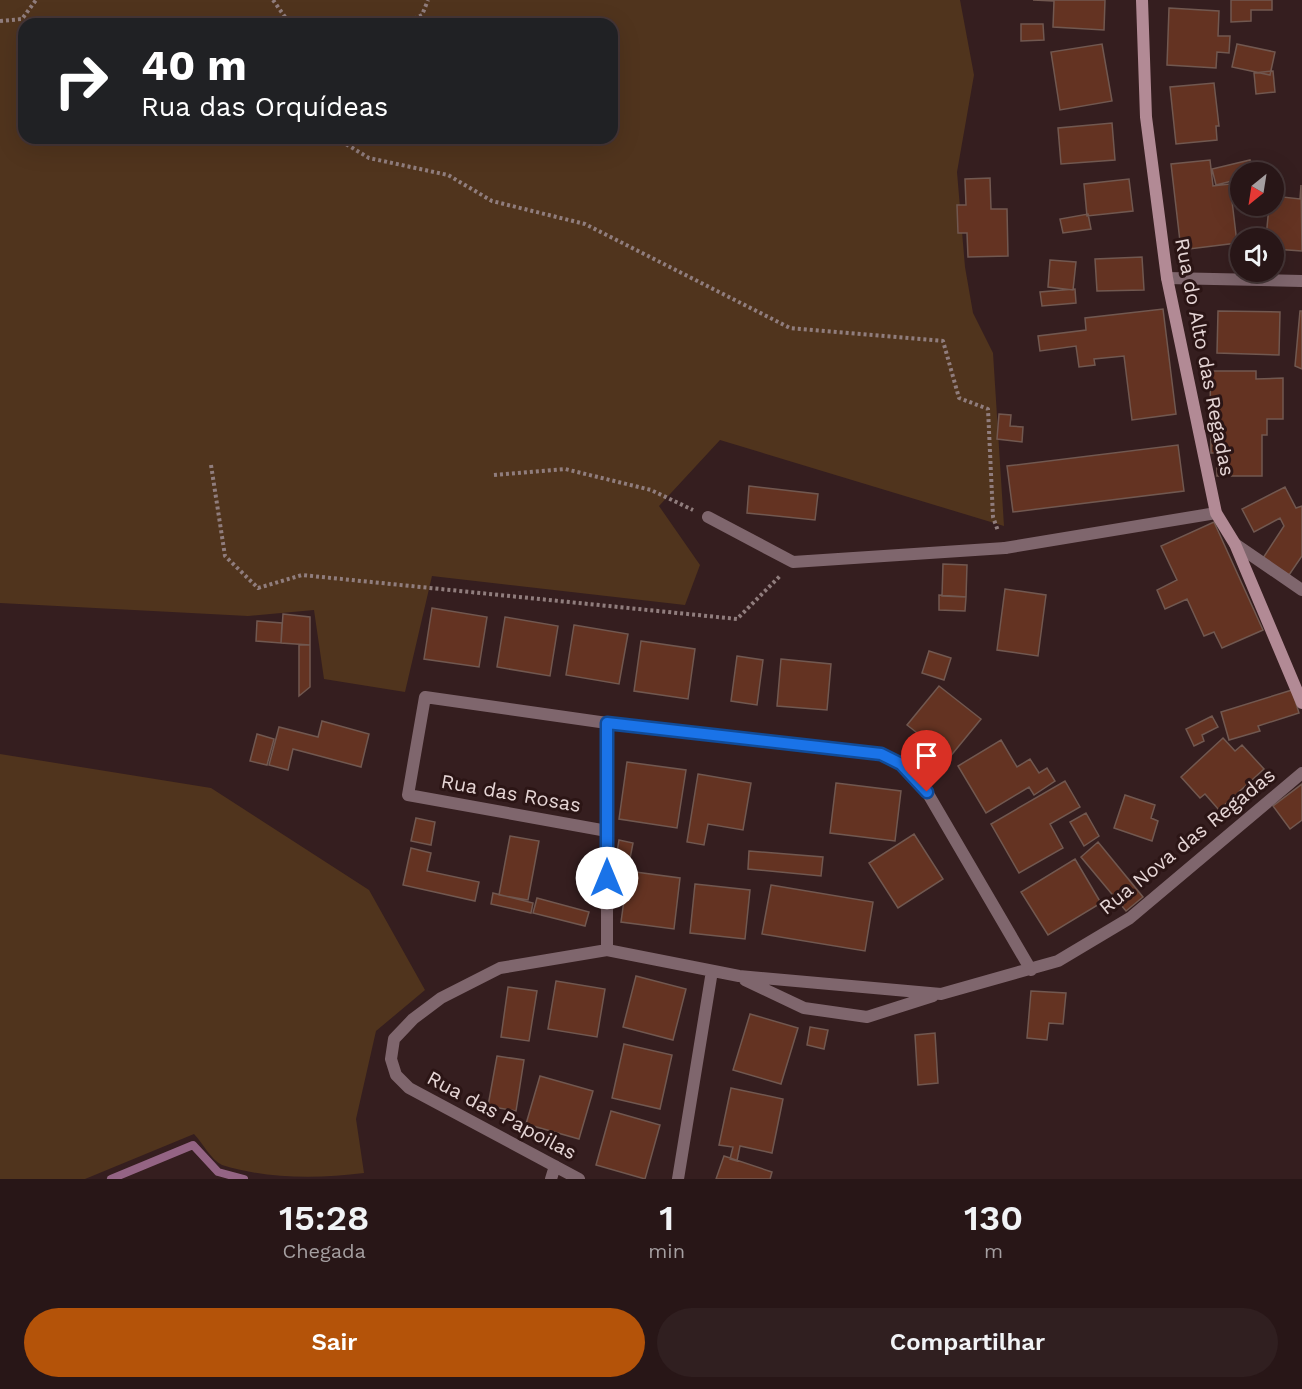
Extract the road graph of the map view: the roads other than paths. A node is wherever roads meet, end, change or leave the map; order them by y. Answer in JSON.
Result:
{"nodes":[{"id":1,"x":1142,"y":0,"type":"edge"},
{"id":2,"x":1167,"y":278,"type":"junction"},
{"id":3,"x":1302,"y":281,"type":"edge"},
{"id":4,"x":1216,"y":513,"type":"junction"},
{"id":5,"x":708,"y":517,"type":"road end"},
{"id":6,"x":1235,"y":544,"type":"junction"},
{"id":7,"x":1302,"y":590,"type":"edge"},
{"id":8,"x":1302,"y":703,"type":"edge"},
{"id":9,"x":607,"y":723,"type":"junction"},
{"id":10,"x":1302,"y":773,"type":"edge"},
{"id":11,"x":607,"y":831,"type":"junction"},
{"id":12,"x":607,"y":950,"type":"junction"},
{"id":13,"x":1031,"y":970,"type":"junction"},
{"id":14,"x":712,"y":971,"type":"junction"},
{"id":15,"x":739,"y":976,"type":"junction"},
{"id":16,"x":941,"y":994,"type":"junction"},
{"id":17,"x":555,"y":1166,"type":"junction"},
{"id":18,"x":551,"y":1179,"type":"edge"},
{"id":19,"x":579,"y":1179,"type":"edge"},
{"id":20,"x":678,"y":1179,"type":"edge"}],
"edges":[{"from":1,"to":2,"type":"street","name":"Rua do Alto das Regadas"},
{"from":2,"to":3,"type":"street"},
{"from":2,"to":4,"type":"street","name":"Rua do Alto das Regadas"},
{"from":4,"to":5,"type":"street"},
{"from":4,"to":6,"type":"street","name":"Rua do Alto das Regadas"},
{"from":6,"to":7,"type":"street"},
{"from":6,"to":8,"type":"street","name":"Rua do Alto das Regadas"},
{"from":9,"to":11,"type":"street"},
{"from":9,"to":11,"type":"street","name":"Rua das Rosas"},
{"from":9,"to":13,"type":"street"},
{"from":10,"to":13,"type":"street","name":"Rua Nova das Regadas"},
{"from":11,"to":12,"type":"street"},
{"from":12,"to":14,"type":"street"},
{"from":12,"to":17,"type":"street","name":"Rua das Papoilas"},
{"from":13,"to":16,"type":"street","name":"Rua Nova das Regadas"},
{"from":14,"to":15,"type":"street"},
{"from":14,"to":20,"type":"street"},
{"from":15,"to":16,"type":"street"},
{"from":15,"to":16,"type":"street","name":"Rua Nova das Regadas"},
{"from":17,"to":18,"type":"street"},
{"from":17,"to":19,"type":"street","name":"Rua das Papoilas"}]}
